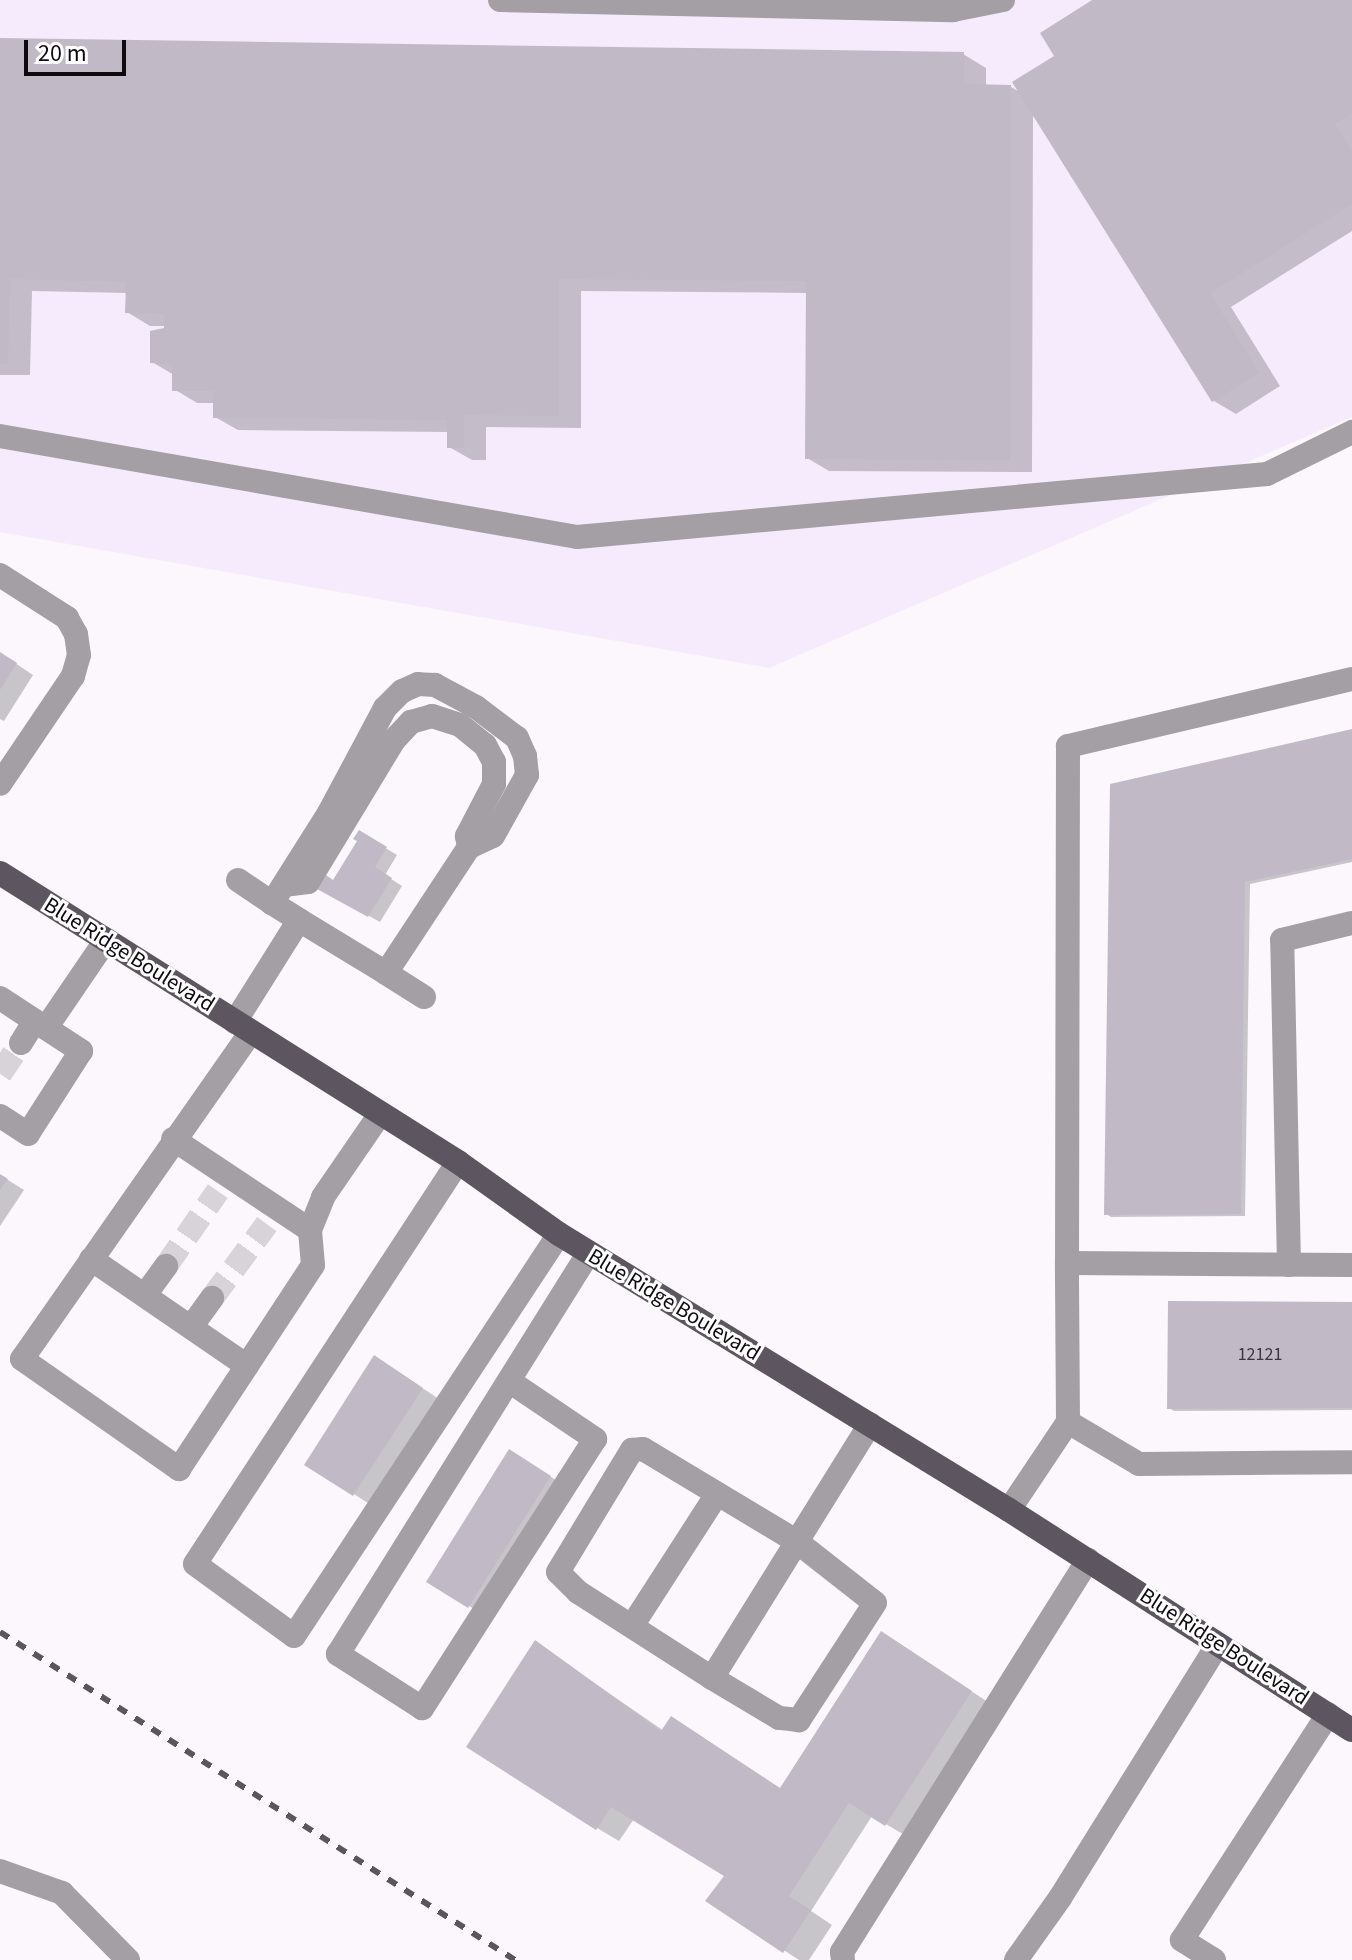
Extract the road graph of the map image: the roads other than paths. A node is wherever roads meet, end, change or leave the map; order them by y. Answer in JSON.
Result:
{"nodes":[{"id":1,"x":500,"y":0,"type":"edge"},
{"id":2,"x":1003,"y":0,"type":"edge"},
{"id":3,"x":1352,"y":432,"type":"edge"},
{"id":4,"x":0,"y":436,"type":"edge"},
{"id":5,"x":0,"y":575,"type":"edge"},
{"id":6,"x":1352,"y":679,"type":"edge"},
{"id":7,"x":8,"y":756,"type":"edge"},
{"id":8,"x":0,"y":784,"type":"edge"},
{"id":9,"x":469,"y":847,"type":"junction"},
{"id":10,"x":3,"y":880,"type":"edge"},
{"id":11,"x":238,"y":880,"type":"dead end"},
{"id":12,"x":278,"y":894,"type":"junction"},
{"id":13,"x":299,"y":920,"type":"junction"},
{"id":14,"x":1352,"y":923,"type":"edge"},
{"id":15,"x":106,"y":940,"type":"junction"},
{"id":16,"x":386,"y":973,"type":"junction"},
{"id":17,"x":424,"y":997,"type":"dead end"},
{"id":18,"x":0,"y":998,"type":"edge"},
{"id":19,"x":41,"y":1025,"type":"junction"},
{"id":20,"x":243,"y":1027,"type":"junction"},
{"id":21,"x":21,"y":1043,"type":"tunnel mouth"},
{"id":22,"x":380,"y":1114,"type":"junction"},
{"id":23,"x":0,"y":1116,"type":"edge"},
{"id":24,"x":173,"y":1139,"type":"junction"},
{"id":25,"x":458,"y":1162,"type":"junction"},
{"id":26,"x":310,"y":1230,"type":"junction"},
{"id":27,"x":559,"y":1234,"type":"junction"},
{"id":28,"x":589,"y":1253,"type":"junction"},
{"id":29,"x":91,"y":1259,"type":"junction"},
{"id":30,"x":1067,"y":1263,"type":"junction"},
{"id":31,"x":1289,"y":1265,"type":"junction"},
{"id":32,"x":1352,"y":1265,"type":"edge"},
{"id":33,"x":166,"y":1266,"type":"tunnel mouth"},
{"id":34,"x":145,"y":1295,"type":"junction"},
{"id":35,"x":212,"y":1298,"type":"tunnel mouth"},
{"id":36,"x":191,"y":1327,"type":"junction"},
{"id":37,"x":247,"y":1366,"type":"junction"},
{"id":38,"x":509,"y":1381,"type":"junction"},
{"id":39,"x":1068,"y":1422,"type":"junction"},
{"id":40,"x":870,"y":1424,"type":"junction"},
{"id":41,"x":1352,"y":1462,"type":"edge"},
{"id":42,"x":717,"y":1494,"type":"junction"},
{"id":43,"x":1009,"y":1510,"type":"junction"},
{"id":44,"x":796,"y":1541,"type":"junction"},
{"id":45,"x":1088,"y":1560,"type":"junction"},
{"id":46,"x":632,"y":1626,"type":"junction"},
{"id":47,"x":1218,"y":1644,"type":"junction"},
{"id":48,"x":712,"y":1678,"type":"junction"},
{"id":49,"x":1328,"y":1714,"type":"junction"},
{"id":50,"x":1352,"y":1730,"type":"edge"},
{"id":51,"x":0,"y":1871,"type":"edge"},
{"id":52,"x":128,"y":1960,"type":"edge"},
{"id":53,"x":843,"y":1960,"type":"edge"},
{"id":54,"x":1016,"y":1960,"type":"edge"},
{"id":55,"x":1214,"y":1960,"type":"edge"}],
"edges":[{"from":1,"to":2,"type":"lane"},
{"from":3,"to":4,"type":"lane"},
{"from":5,"to":7,"type":"lane"},
{"from":6,"to":30,"type":"lane"},
{"from":7,"to":8,"type":"lane"},
{"from":9,"to":12,"type":"lane"},
{"from":9,"to":12,"type":"lane"},
{"from":9,"to":16,"type":"lane"},
{"from":10,"to":15,"type":"main road","name":"Blue Ridge Boulevard"},
{"from":11,"to":12,"type":"lane"},
{"from":12,"to":13,"type":"lane"},
{"from":13,"to":16,"type":"lane"},
{"from":13,"to":20,"type":"lane"},
{"from":14,"to":31,"type":"lane"},
{"from":15,"to":19,"type":"lane"},
{"from":15,"to":20,"type":"main road","name":"Blue Ridge Boulevard"},
{"from":16,"to":17,"type":"lane"},
{"from":18,"to":19,"type":"lane"},
{"from":19,"to":21,"type":"lane"},
{"from":19,"to":23,"type":"lane"},
{"from":20,"to":22,"type":"main road","name":"Blue Ridge Boulevard"},
{"from":20,"to":24,"type":"lane"},
{"from":22,"to":25,"type":"main road","name":"Blue Ridge Boulevard"},
{"from":22,"to":26,"type":"lane"},
{"from":24,"to":26,"type":"lane"},
{"from":24,"to":29,"type":"lane"},
{"from":25,"to":27,"type":"main road","name":"Blue Ridge Boulevard"},
{"from":25,"to":27,"type":"lane"},
{"from":26,"to":37,"type":"lane"},
{"from":27,"to":28,"type":"main road","name":"Blue Ridge Boulevard"},
{"from":28,"to":38,"type":"lane"},
{"from":28,"to":40,"type":"main road","name":"Blue Ridge Boulevard"},
{"from":29,"to":34,"type":"lane"},
{"from":29,"to":37,"type":"lane"},
{"from":30,"to":31,"type":"lane"},
{"from":30,"to":39,"type":"lane"},
{"from":31,"to":32,"type":"lane"},
{"from":33,"to":34,"type":"lane"},
{"from":34,"to":36,"type":"lane"},
{"from":35,"to":36,"type":"lane"},
{"from":36,"to":37,"type":"lane"},
{"from":38,"to":38,"type":"lane"},
{"from":39,"to":41,"type":"lane"},
{"from":39,"to":43,"type":"lane"},
{"from":40,"to":43,"type":"main road","name":"Blue Ridge Boulevard"},
{"from":40,"to":44,"type":"lane"},
{"from":42,"to":44,"type":"lane"},
{"from":42,"to":46,"type":"lane"},
{"from":42,"to":46,"type":"lane"},
{"from":43,"to":45,"type":"main road","name":"Blue Ridge Boulevard"},
{"from":44,"to":48,"type":"lane"},
{"from":44,"to":48,"type":"lane"},
{"from":45,"to":47,"type":"main road","name":"Blue Ridge Boulevard"},
{"from":45,"to":53,"type":"lane"},
{"from":46,"to":48,"type":"lane"},
{"from":47,"to":49,"type":"main road","name":"Blue Ridge Boulevard"},
{"from":47,"to":54,"type":"lane"},
{"from":49,"to":50,"type":"main road","name":"Blue Ridge Boulevard"},
{"from":49,"to":55,"type":"lane"},
{"from":51,"to":52,"type":"lane"}]}
